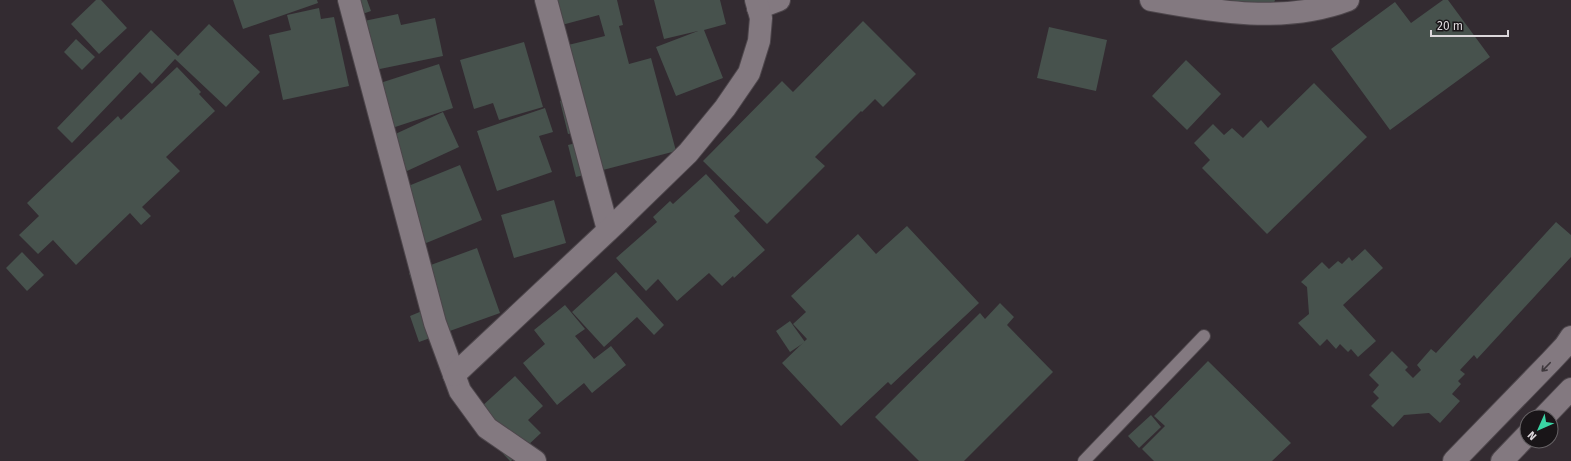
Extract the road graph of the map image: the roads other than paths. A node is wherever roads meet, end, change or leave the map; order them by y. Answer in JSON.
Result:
{"nodes":[{"id":1,"x":349,"y":0,"type":"edge"},
{"id":2,"x":546,"y":0,"type":"edge"},
{"id":3,"x":779,"y":0,"type":"edge"},
{"id":4,"x":1151,"y":0,"type":"edge"},
{"id":5,"x":1348,"y":0,"type":"edge"},
{"id":6,"x":757,"y":4,"type":"edge"},
{"id":7,"x":608,"y":230,"type":"junction"},
{"id":8,"x":1204,"y":336,"type":"dead end"},
{"id":9,"x":1569,"y":341,"type":"edge"},
{"id":10,"x":454,"y":375,"type":"junction"},
{"id":11,"x":1571,"y":389,"type":"edge"},
{"id":12,"x":1552,"y":409,"type":"edge"},
{"id":13,"x":1519,"y":443,"type":"edge"},
{"id":14,"x":535,"y":461,"type":"edge"},
{"id":15,"x":1084,"y":461,"type":"edge"},
{"id":16,"x":1454,"y":461,"type":"edge"},
{"id":17,"x":1502,"y":461,"type":"edge"}],
"edges":[{"from":1,"to":10,"type":"street"},
{"from":2,"to":7,"type":"street"},
{"from":3,"to":6,"type":"street"},
{"from":4,"to":5,"type":"street"},
{"from":6,"to":7,"type":"street"},
{"from":7,"to":10,"type":"street"},
{"from":8,"to":15,"type":"lane"},
{"from":9,"to":16,"type":"street","one_way":true},
{"from":10,"to":14,"type":"street"},
{"from":11,"to":12,"type":"street"},
{"from":13,"to":17,"type":"street"}]}
